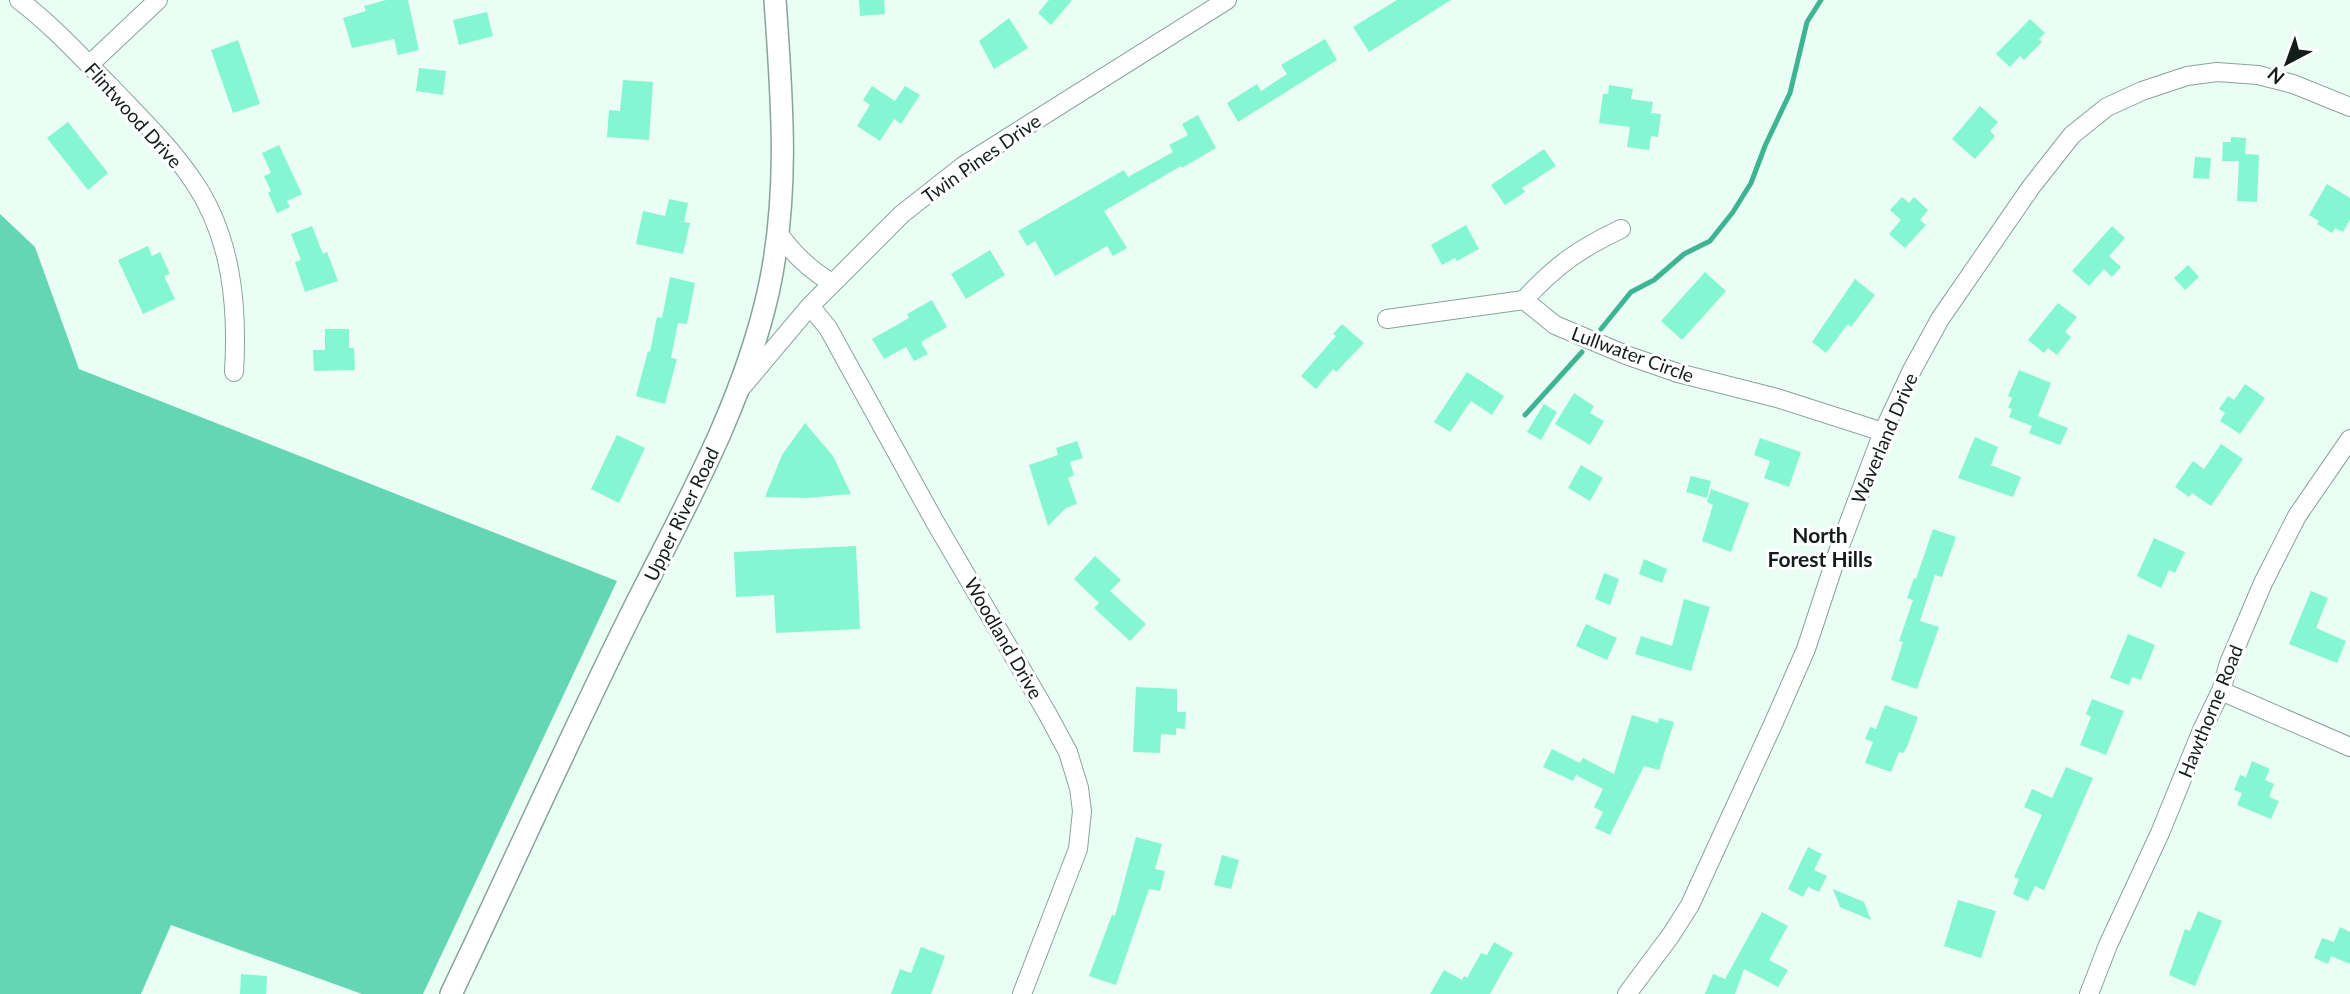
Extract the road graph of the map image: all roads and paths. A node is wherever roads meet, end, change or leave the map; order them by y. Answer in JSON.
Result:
{"nodes":[{"id":1,"x":19,"y":0,"type":"edge"},
{"id":2,"x":158,"y":0,"type":"edge"},
{"id":3,"x":775,"y":0,"type":"edge"},
{"id":4,"x":1227,"y":0,"type":"edge"},
{"id":5,"x":89,"y":65,"type":"junction"},
{"id":6,"x":2350,"y":107,"type":"edge"},
{"id":7,"x":1621,"y":229,"type":"dead end"},
{"id":8,"x":779,"y":234,"type":"junction"},
{"id":9,"x":832,"y":283,"type":"junction"},
{"id":10,"x":1524,"y":300,"type":"junction"},
{"id":11,"x":810,"y":306,"type":"junction"},
{"id":12,"x":1387,"y":319,"type":"dead end"},
{"id":13,"x":234,"y":372,"type":"dead end"},
{"id":14,"x":741,"y":388,"type":"junction"},
{"id":15,"x":1882,"y":432,"type":"junction"},
{"id":16,"x":2350,"y":439,"type":"edge"},
{"id":17,"x":2221,"y":691,"type":"junction"},
{"id":18,"x":2350,"y":747,"type":"edge"},
{"id":19,"x":451,"y":994,"type":"edge"},
{"id":20,"x":1022,"y":994,"type":"edge"},
{"id":21,"x":1627,"y":994,"type":"edge"},
{"id":22,"x":2089,"y":994,"type":"edge"}],
"edges":[{"from":1,"to":5,"type":"street","name":"Flintwood Drive"},
{"from":2,"to":5,"type":"street"},
{"from":3,"to":8,"type":"street","name":"Upper River Road"},
{"from":4,"to":9,"type":"street","name":"Twin Pines Drive"},
{"from":5,"to":13,"type":"street","name":"Flintwood Drive"},
{"from":6,"to":15,"type":"street","name":"Waverland Drive"},
{"from":7,"to":10,"type":"street"},
{"from":8,"to":9,"type":"street"},
{"from":8,"to":14,"type":"street","name":"Upper River Road"},
{"from":9,"to":11,"type":"street","name":"Twin Pines Drive"},
{"from":10,"to":12,"type":"street"},
{"from":10,"to":15,"type":"street","name":"Lullwater Circle"},
{"from":11,"to":14,"type":"street","name":"Twin Pines Drive"},
{"from":11,"to":20,"type":"street","name":"Woodland Drive"},
{"from":14,"to":19,"type":"street","name":"Upper River Road"},
{"from":15,"to":21,"type":"street","name":"Waverland Drive"},
{"from":16,"to":17,"type":"street","name":"Hawthorne Road"},
{"from":17,"to":18,"type":"street"},
{"from":17,"to":22,"type":"street","name":"Hawthorne Road"}]}
